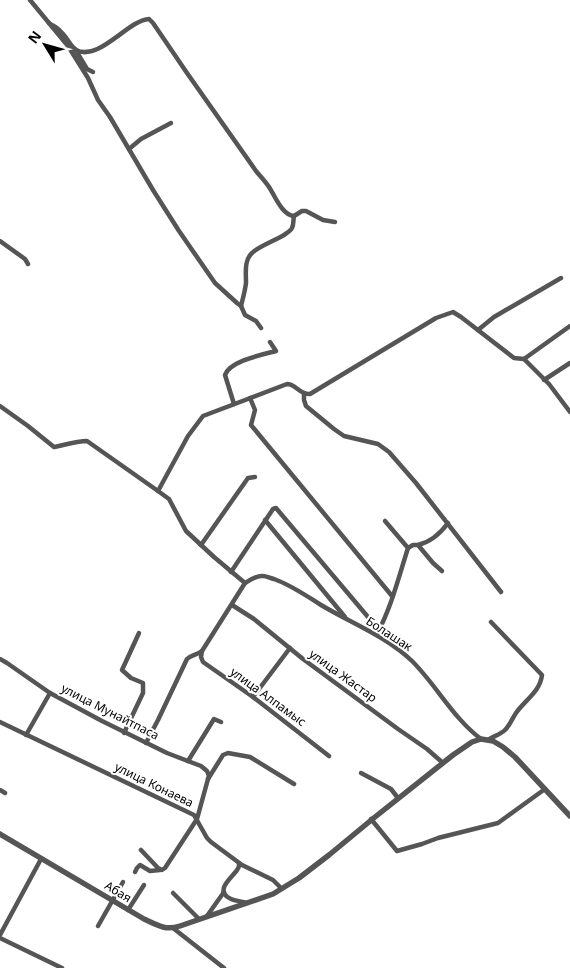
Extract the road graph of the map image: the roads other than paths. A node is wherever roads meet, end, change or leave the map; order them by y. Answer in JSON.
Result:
{"nodes":[{"id":1,"x":30,"y":0,"type":"edge"},
{"id":2,"x":49,"y":23,"type":"junction"},
{"id":3,"x":75,"y":49,"type":"junction"},
{"id":4,"x":94,"y":72,"type":"dead end"},
{"id":5,"x":171,"y":123,"type":"dead end"},
{"id":6,"x":129,"y":149,"type":"junction"},
{"id":7,"x":294,"y":216,"type":"junction"},
{"id":8,"x":335,"y":222,"type":"dead end"},
{"id":9,"x":0,"y":241,"type":"edge"},
{"id":10,"x":28,"y":264,"type":"dead end"},
{"id":11,"x":561,"y":278,"type":"dead end"},
{"id":12,"x":241,"y":306,"type":"junction"},
{"id":13,"x":570,"y":326,"type":"edge"},
{"id":14,"x":261,"y":328,"type":"dead end"},
{"id":15,"x":478,"y":330,"type":"junction"},
{"id":16,"x":270,"y":342,"type":"dead end"},
{"id":17,"x":524,"y":360,"type":"junction"},
{"id":18,"x":570,"y":363,"type":"edge"},
{"id":19,"x":544,"y":380,"type":"junction"},
{"id":20,"x":304,"y":393,"type":"junction"},
{"id":21,"x":250,"y":398,"type":"junction"},
{"id":22,"x":234,"y":404,"type":"junction"},
{"id":23,"x":0,"y":406,"type":"edge"},
{"id":24,"x":570,"y":412,"type":"edge"},
{"id":25,"x":255,"y":477,"type":"dead end"},
{"id":26,"x":158,"y":492,"type":"junction"},
{"id":27,"x":265,"y":520,"type":"junction"},
{"id":28,"x":385,"y":521,"type":"dead end"},
{"id":29,"x":448,"y":523,"type":"junction"},
{"id":30,"x":201,"y":545,"type":"junction"},
{"id":31,"x":418,"y":545,"type":"junction"},
{"id":32,"x":408,"y":548,"type":"junction"},
{"id":33,"x":442,"y":571,"type":"dead end"},
{"id":34,"x":231,"y":572,"type":"junction"},
{"id":35,"x":245,"y":583,"type":"junction"},
{"id":36,"x":501,"y":592,"type":"dead end"},
{"id":37,"x":392,"y":596,"type":"junction"},
{"id":38,"x":232,"y":605,"type":"junction"},
{"id":39,"x":348,"y":620,"type":"junction"},
{"id":40,"x":491,"y":622,"type":"dead end"},
{"id":41,"x":379,"y":630,"type":"junction"},
{"id":42,"x":139,"y":633,"type":"dead end"},
{"id":43,"x":376,"y":635,"type":"junction"},
{"id":44,"x":290,"y":648,"type":"junction"},
{"id":45,"x":202,"y":651,"type":"junction"},
{"id":46,"x":0,"y":659,"type":"edge"},
{"id":47,"x":50,"y":693,"type":"junction"},
{"id":48,"x":253,"y":697,"type":"junction"},
{"id":49,"x":0,"y":722,"type":"edge"},
{"id":50,"x":222,"y":722,"type":"dead end"},
{"id":51,"x":124,"y":733,"type":"junction"},
{"id":52,"x":26,"y":735,"type":"junction"},
{"id":53,"x":481,"y":739,"type":"junction"},
{"id":54,"x":488,"y":740,"type":"junction"},
{"id":55,"x":146,"y":743,"type":"junction"},
{"id":56,"x":329,"y":756,"type":"dead end"},
{"id":57,"x":188,"y":761,"type":"junction"},
{"id":58,"x":443,"y":763,"type":"junction"},
{"id":59,"x":361,"y":773,"type":"dead end"},
{"id":60,"x":208,"y":779,"type":"junction"},
{"id":61,"x":294,"y":784,"type":"dead end"},
{"id":62,"x":545,"y":789,"type":"junction"},
{"id":63,"x":398,"y":798,"type":"junction"},
{"id":64,"x":570,"y":816,"type":"edge"},
{"id":65,"x":197,"y":819,"type":"junction"},
{"id":66,"x":371,"y":819,"type":"junction"},
{"id":67,"x":0,"y":834,"type":"edge"},
{"id":68,"x":141,"y":850,"type":"dead end"},
{"id":69,"x":41,"y":859,"type":"junction"},
{"id":70,"x":239,"y":863,"type":"junction"},
{"id":71,"x":162,"y":870,"type":"junction"},
{"id":72,"x":134,"y":872,"type":"dead end"},
{"id":73,"x":123,"y":882,"type":"dead end"},
{"id":74,"x":144,"y":886,"type":"dead end"},
{"id":75,"x":281,"y":888,"type":"junction"},
{"id":76,"x":224,"y":892,"type":"junction"},
{"id":77,"x":173,"y":893,"type":"dead end"},
{"id":78,"x":113,"y":901,"type":"junction"},
{"id":79,"x":248,"y":903,"type":"junction"},
{"id":80,"x":128,"y":910,"type":"junction"},
{"id":81,"x":207,"y":916,"type":"junction"},
{"id":82,"x":199,"y":919,"type":"junction"},
{"id":83,"x":98,"y":926,"type":"dead end"},
{"id":84,"x":173,"y":928,"type":"junction"},
{"id":85,"x":0,"y":936,"type":"edge"},
{"id":86,"x":62,"y":968,"type":"edge"},
{"id":87,"x":224,"y":968,"type":"edge"}],
"edges":[{"from":1,"to":2,"type":"street"},
{"from":2,"to":3,"type":"street"},
{"from":2,"to":6,"type":"street"},
{"from":3,"to":4,"type":"street"},
{"from":3,"to":7,"type":"street"},
{"from":5,"to":6,"type":"street"},
{"from":6,"to":12,"type":"street"},
{"from":7,"to":8,"type":"street"},
{"from":7,"to":12,"type":"street"},
{"from":9,"to":10,"type":"street"},
{"from":11,"to":15,"type":"street"},
{"from":12,"to":14,"type":"street"},
{"from":13,"to":17,"type":"street"},
{"from":15,"to":17,"type":"street"},
{"from":15,"to":20,"type":"street"},
{"from":16,"to":22,"type":"street"},
{"from":17,"to":19,"type":"street"},
{"from":18,"to":19,"type":"street"},
{"from":19,"to":24,"type":"street"},
{"from":20,"to":21,"type":"street"},
{"from":20,"to":29,"type":"street"},
{"from":21,"to":22,"type":"street"},
{"from":21,"to":37,"type":"street"},
{"from":22,"to":26,"type":"street"},
{"from":23,"to":26,"type":"street"},
{"from":25,"to":30,"type":"street"},
{"from":26,"to":30,"type":"street"},
{"from":27,"to":34,"type":"street"},
{"from":27,"to":39,"type":"street"},
{"from":27,"to":41,"type":"street"},
{"from":28,"to":32,"type":"street"},
{"from":29,"to":31,"type":"street"},
{"from":29,"to":36,"type":"street"},
{"from":30,"to":34,"type":"street"},
{"from":31,"to":32,"type":"street"},
{"from":31,"to":33,"type":"street"},
{"from":32,"to":37,"type":"street"},
{"from":34,"to":35,"type":"street"},
{"from":35,"to":38,"type":"street"},
{"from":35,"to":39,"type":"street","name":"Болашак"},
{"from":37,"to":41,"type":"street"},
{"from":38,"to":44,"type":"street","name":"улица Жастар"},
{"from":38,"to":45,"type":"street"},
{"from":39,"to":43,"type":"street","name":"Болашак"},
{"from":40,"to":54,"type":"street"},
{"from":41,"to":43,"type":"street"},
{"from":42,"to":51,"type":"street"},
{"from":43,"to":53,"type":"street","name":"Болашак"},
{"from":44,"to":48,"type":"street"},
{"from":44,"to":58,"type":"street","name":"улица Жастар"},
{"from":45,"to":48,"type":"street","name":"улица Алпамыс"},
{"from":45,"to":55,"type":"street"},
{"from":46,"to":47,"type":"street","name":"улица Мунайтпаса"},
{"from":47,"to":51,"type":"street","name":"улица Мунайтпаса"},
{"from":47,"to":52,"type":"street"},
{"from":48,"to":56,"type":"street","name":"улица Алпамыс"},
{"from":49,"to":52,"type":"street","name":"улица Конаева"},
{"from":50,"to":57,"type":"street"},
{"from":51,"to":55,"type":"street","name":"улица Мунайтпаса"},
{"from":52,"to":65,"type":"street","name":"улица Конаева"},
{"from":53,"to":54,"type":"street"},
{"from":53,"to":58,"type":"street"},
{"from":54,"to":62,"type":"street"},
{"from":55,"to":57,"type":"street","name":"улица Мунайтпаса"},
{"from":57,"to":60,"type":"street","name":"улица Мунайтпаса"},
{"from":58,"to":63,"type":"street"},
{"from":59,"to":63,"type":"street"},
{"from":60,"to":61,"type":"street"},
{"from":60,"to":65,"type":"street"},
{"from":62,"to":64,"type":"street"},
{"from":62,"to":66,"type":"street"},
{"from":63,"to":66,"type":"street"},
{"from":65,"to":70,"type":"street","name":"улица Конаева"},
{"from":65,"to":71,"type":"street"},
{"from":66,"to":75,"type":"street"},
{"from":67,"to":69,"type":"street","name":"Абая"},
{"from":68,"to":71,"type":"street"},
{"from":69,"to":78,"type":"street","name":"Абая"},
{"from":69,"to":85,"type":"street"},
{"from":70,"to":75,"type":"street","name":"улица Конаева"},
{"from":70,"to":76,"type":"street"},
{"from":71,"to":72,"type":"street"},
{"from":73,"to":78,"type":"street"},
{"from":74,"to":80,"type":"street"},
{"from":75,"to":79,"type":"street"},
{"from":76,"to":79,"type":"street"},
{"from":76,"to":81,"type":"street"},
{"from":77,"to":82,"type":"street"},
{"from":78,"to":80,"type":"street","name":"Абая"},
{"from":78,"to":83,"type":"street"},
{"from":79,"to":81,"type":"street"},
{"from":80,"to":84,"type":"street","name":"Абая"},
{"from":81,"to":82,"type":"street"},
{"from":82,"to":84,"type":"street"},
{"from":84,"to":87,"type":"street","name":"Абая"},
{"from":85,"to":86,"type":"street"}]}
